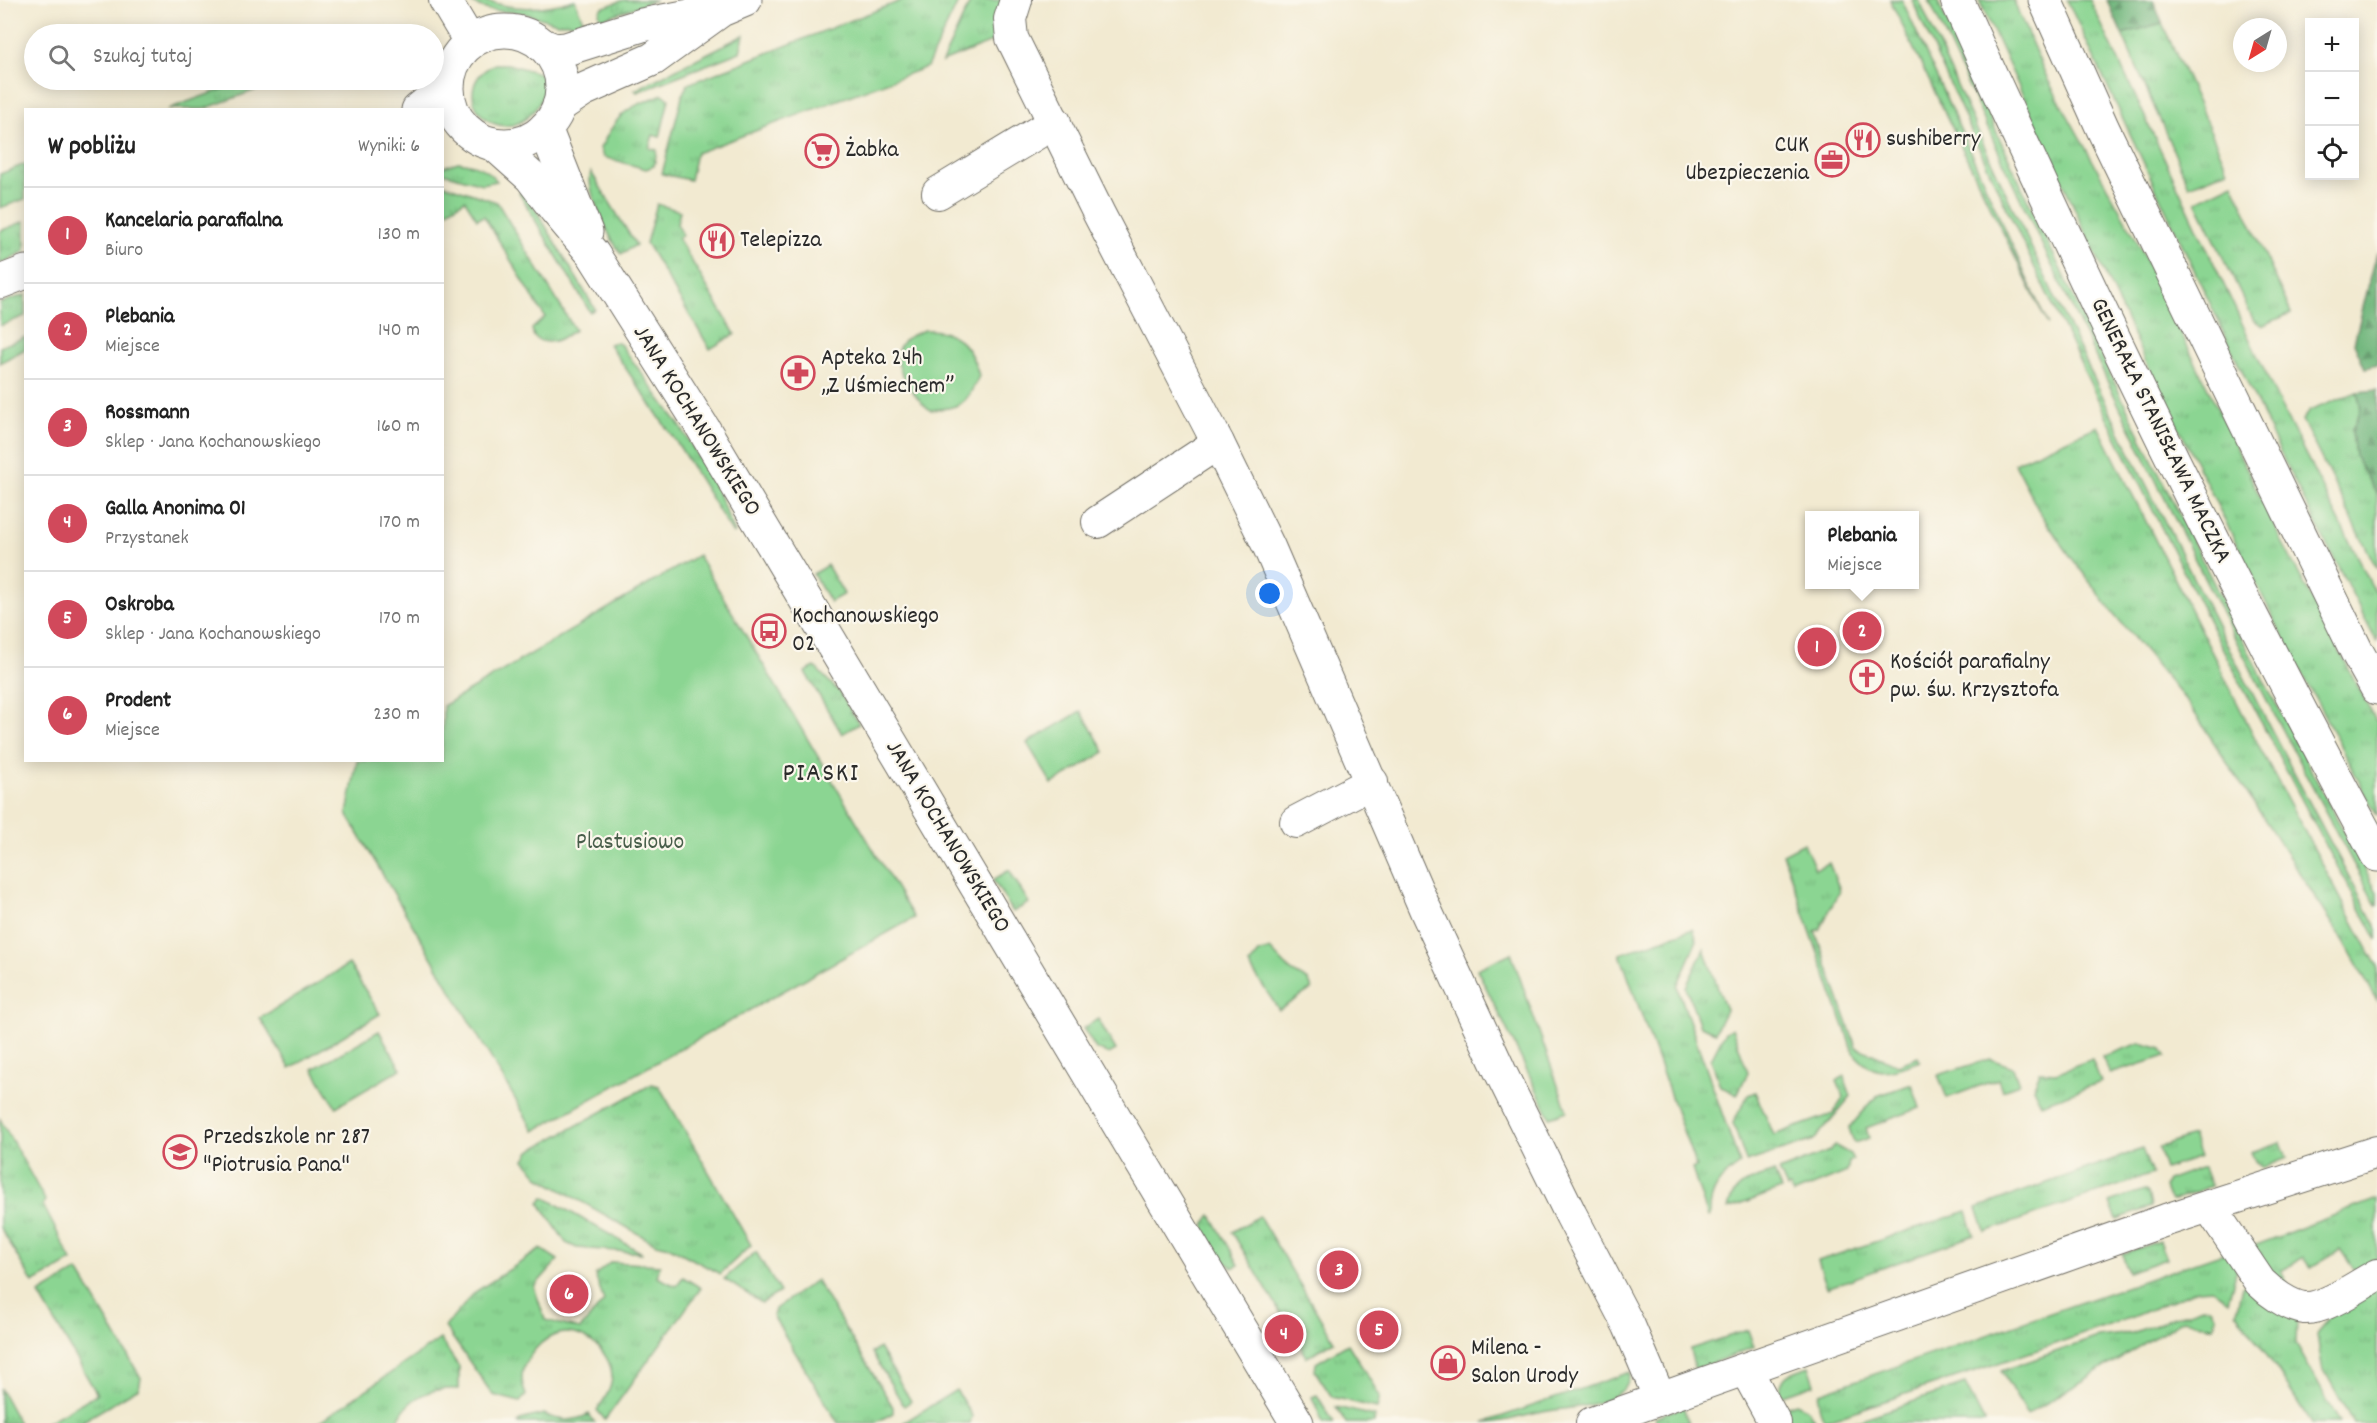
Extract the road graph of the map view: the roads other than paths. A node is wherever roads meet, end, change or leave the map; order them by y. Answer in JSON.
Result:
{"nodes":[{"id":1,"x":444,"y":0,"type":"edge"},
{"id":2,"x":1016,"y":0,"type":"edge"},
{"id":3,"x":1957,"y":0,"type":"edge"},
{"id":4,"x":2045,"y":0,"type":"edge"},
{"id":5,"x":733,"y":5,"type":"edge"},
{"id":6,"x":470,"y":42,"type":"junction"},
{"id":7,"x":542,"y":45,"type":"junction"},
{"id":8,"x":449,"y":74,"type":"junction"},
{"id":9,"x":444,"y":82,"type":"edge"},
{"id":10,"x":439,"y":90,"type":"edge"},
{"id":11,"x":420,"y":108,"type":"edge"},
{"id":12,"x":552,"y":117,"type":"junction"},
{"id":13,"x":1055,"y":122,"type":"junction"},
{"id":14,"x":444,"y":137,"type":"edge"},
{"id":15,"x":486,"y":141,"type":"junction"},
{"id":16,"x":938,"y":193,"type":"dead end"},
{"id":17,"x":593,"y":254,"type":"junction"},
{"id":18,"x":24,"y":273,"type":"edge"},
{"id":19,"x":0,"y":282,"type":"edge"},
{"id":20,"x":1218,"y":443,"type":"junction"},
{"id":21,"x":1098,"y":522,"type":"dead end"},
{"id":22,"x":2377,"y":688,"type":"edge"},
{"id":23,"x":1372,"y":782,"type":"junction"},
{"id":24,"x":1296,"y":822,"type":"dead end"},
{"id":25,"x":2377,"y":855,"type":"edge"},
{"id":26,"x":2377,"y":1152,"type":"edge"},
{"id":27,"x":2210,"y":1206,"type":"junction"},
{"id":28,"x":2377,"y":1275,"type":"edge"},
{"id":29,"x":1746,"y":1370,"type":"junction"},
{"id":30,"x":1660,"y":1399,"type":"junction"},
{"id":31,"x":1297,"y":1423,"type":"edge"},
{"id":32,"x":1592,"y":1423,"type":"edge"},
{"id":33,"x":1775,"y":1423,"type":"edge"}],
"edges":[{"from":1,"to":6,"type":"street"},
{"from":2,"to":13,"type":"street"},
{"from":3,"to":25,"type":"street","name":"GENERAŁA STANISŁAWA MACZKA"},
{"from":4,"to":22,"type":"street"},
{"from":5,"to":7,"type":"street"},
{"from":5,"to":12,"type":"street"},
{"from":6,"to":7,"type":"street"},
{"from":6,"to":8,"type":"street"},
{"from":7,"to":12,"type":"street"},
{"from":8,"to":9,"type":"street"},
{"from":8,"to":15,"type":"street"},
{"from":10,"to":11,"type":"street"},
{"from":12,"to":15,"type":"street"},
{"from":12,"to":17,"type":"street","name":"JANA KOCHANOWSKIEGO"},
{"from":13,"to":16,"type":"street"},
{"from":13,"to":20,"type":"street"},
{"from":14,"to":15,"type":"street"},
{"from":15,"to":17,"type":"street","name":"JANA KOCHANOWSKIEGO"},
{"from":17,"to":31,"type":"street","name":"JANA KOCHANOWSKIEGO"},
{"from":18,"to":19,"type":"street"},
{"from":20,"to":21,"type":"street"},
{"from":20,"to":23,"type":"street"},
{"from":23,"to":24,"type":"street"},
{"from":23,"to":30,"type":"street"},
{"from":26,"to":27,"type":"street"},
{"from":27,"to":28,"type":"street"},
{"from":27,"to":29,"type":"street"},
{"from":29,"to":30,"type":"street"},
{"from":29,"to":33,"type":"street"},
{"from":30,"to":32,"type":"street"}]}
